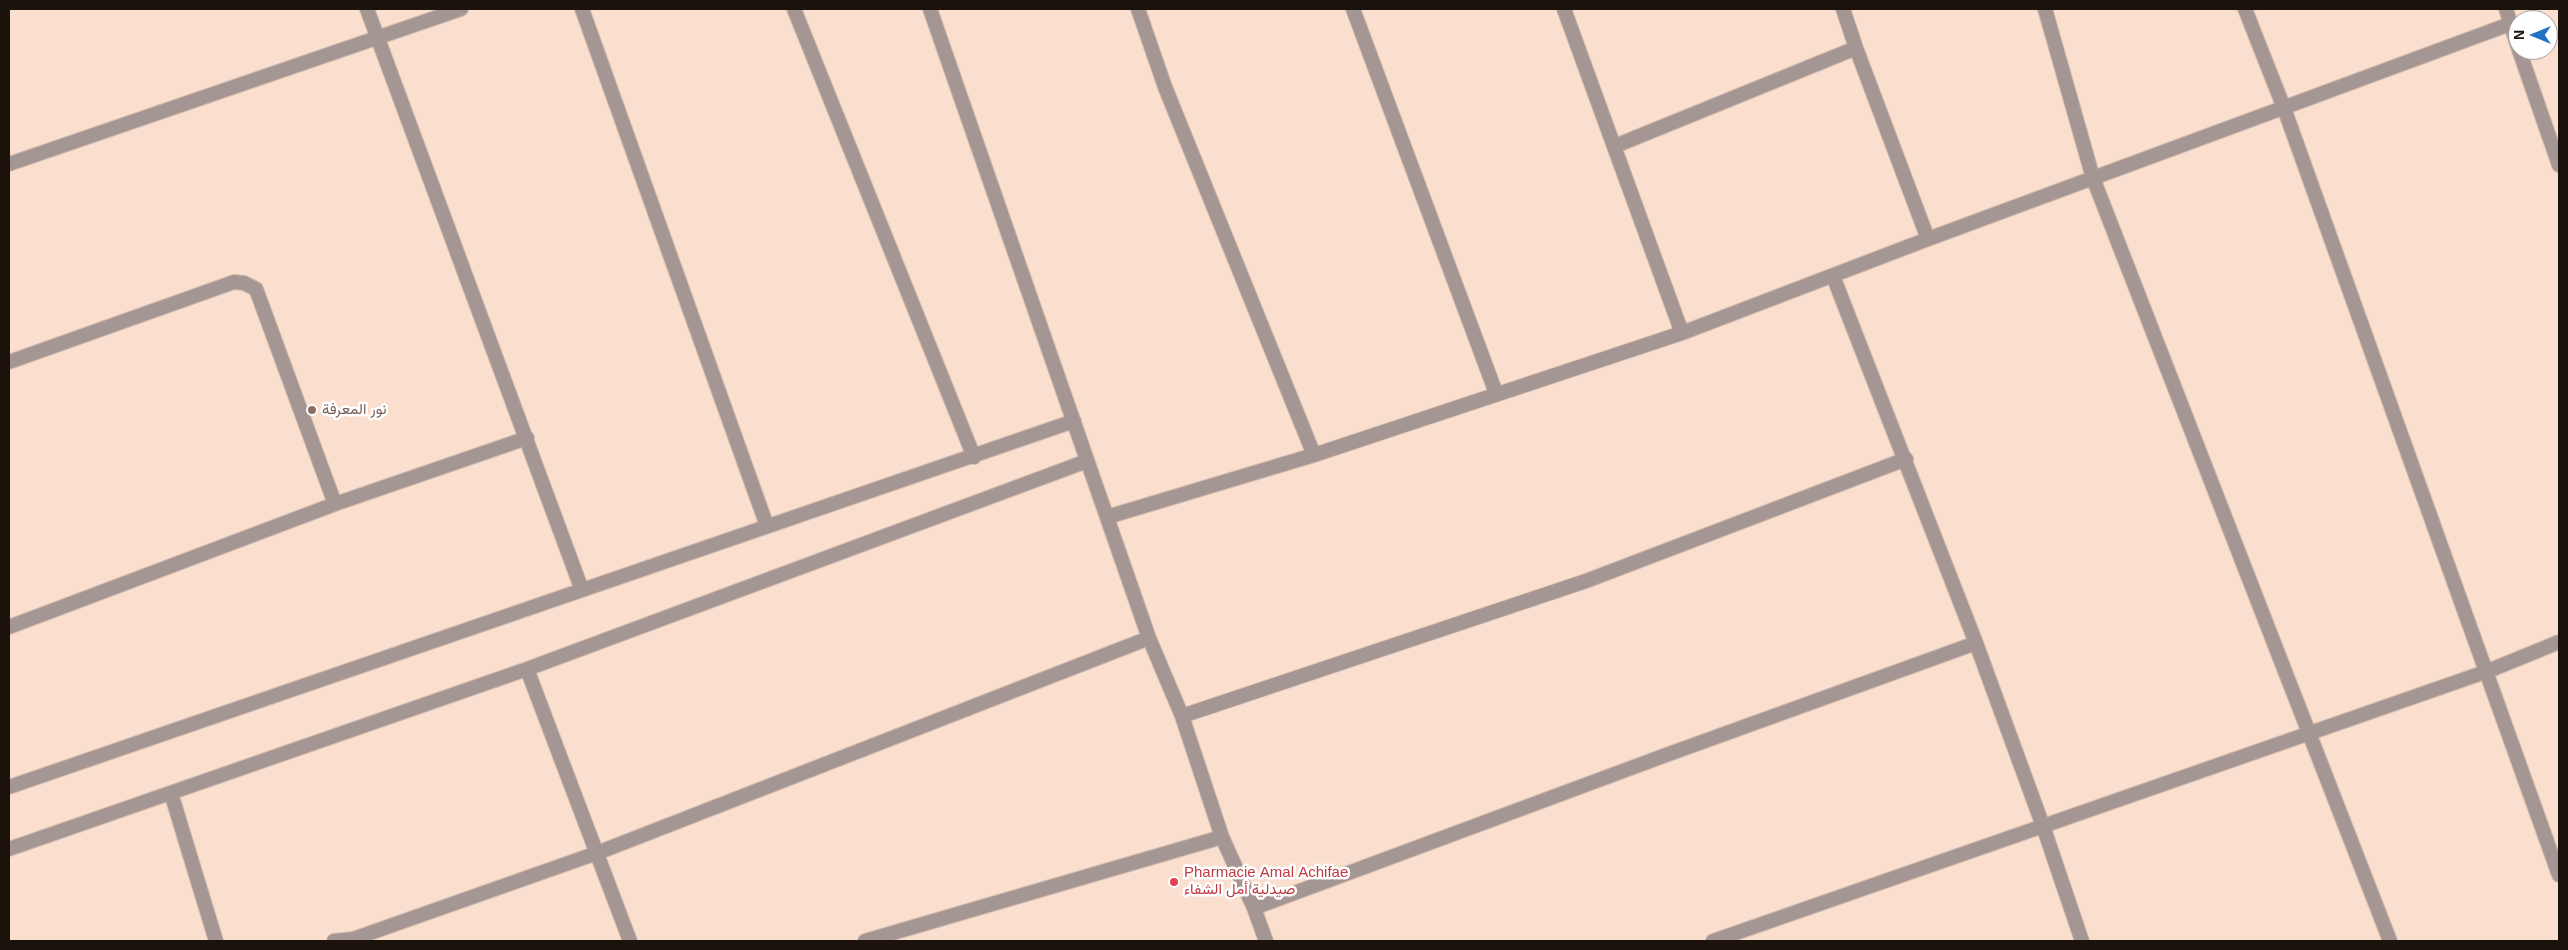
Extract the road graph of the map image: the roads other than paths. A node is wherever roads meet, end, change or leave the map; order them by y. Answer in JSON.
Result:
{"nodes":[{"id":1,"x":367,"y":9,"type":"edge"},
{"id":2,"x":461,"y":9,"type":"edge"},
{"id":3,"x":582,"y":9,"type":"edge"},
{"id":4,"x":794,"y":9,"type":"edge"},
{"id":5,"x":930,"y":9,"type":"edge"},
{"id":6,"x":1138,"y":9,"type":"edge"},
{"id":7,"x":1352,"y":9,"type":"edge"},
{"id":8,"x":1564,"y":9,"type":"edge"},
{"id":9,"x":1843,"y":9,"type":"edge"},
{"id":10,"x":2045,"y":9,"type":"edge"},
{"id":11,"x":2245,"y":9,"type":"edge"},
{"id":12,"x":2508,"y":25,"type":"edge"},
{"id":13,"x":378,"y":37,"type":"junction"},
{"id":14,"x":1856,"y":48,"type":"junction"},
{"id":15,"x":2522,"y":60,"type":"edge"},
{"id":16,"x":2284,"y":108,"type":"junction"},
{"id":17,"x":1615,"y":146,"type":"junction"},
{"id":18,"x":9,"y":164,"type":"edge"},
{"id":19,"x":2559,"y":164,"type":"edge"},
{"id":20,"x":2093,"y":178,"type":"junction"},
{"id":21,"x":1928,"y":239,"type":"junction"},
{"id":22,"x":1833,"y":276,"type":"junction"},
{"id":23,"x":1682,"y":333,"type":"junction"},
{"id":24,"x":9,"y":362,"type":"edge"},
{"id":25,"x":1496,"y":393,"type":"junction"},
{"id":26,"x":1074,"y":421,"type":"junction"},
{"id":27,"x":528,"y":438,"type":"junction"},
{"id":28,"x":1314,"y":455,"type":"junction"},
{"id":29,"x":974,"y":457,"type":"junction"},
{"id":30,"x":1906,"y":459,"type":"junction"},
{"id":31,"x":1087,"y":462,"type":"junction"},
{"id":32,"x":335,"y":504,"type":"junction"},
{"id":33,"x":1107,"y":517,"type":"junction"},
{"id":34,"x":767,"y":526,"type":"junction"},
{"id":35,"x":582,"y":590,"type":"junction"},
{"id":36,"x":9,"y":627,"type":"edge"},
{"id":37,"x":1149,"y":638,"type":"junction"},
{"id":38,"x":2559,"y":642,"type":"edge"},
{"id":39,"x":1976,"y":643,"type":"junction"},
{"id":40,"x":528,"y":669,"type":"junction"},
{"id":41,"x":2488,"y":671,"type":"junction"},
{"id":42,"x":1182,"y":716,"type":"junction"},
{"id":43,"x":2308,"y":733,"type":"junction"},
{"id":44,"x":9,"y":787,"type":"edge"},
{"id":45,"x":171,"y":794,"type":"junction"},
{"id":46,"x":2043,"y":826,"type":"junction"},
{"id":47,"x":1222,"y":837,"type":"junction"},
{"id":48,"x":9,"y":849,"type":"edge"},
{"id":49,"x":597,"y":852,"type":"junction"},
{"id":50,"x":2559,"y":875,"type":"edge"},
{"id":51,"x":1254,"y":908,"type":"junction"},
{"id":52,"x":354,"y":940,"type":"edge"},
{"id":53,"x":216,"y":941,"type":"edge"},
{"id":54,"x":334,"y":941,"type":"edge"},
{"id":55,"x":630,"y":941,"type":"edge"},
{"id":56,"x":865,"y":941,"type":"edge"},
{"id":57,"x":1266,"y":941,"type":"edge"},
{"id":58,"x":1713,"y":941,"type":"edge"},
{"id":59,"x":2082,"y":941,"type":"edge"},
{"id":60,"x":2390,"y":941,"type":"edge"}],
"edges":[{"from":1,"to":13,"type":"street"},
{"from":2,"to":13,"type":"street"},
{"from":3,"to":34,"type":"street"},
{"from":4,"to":29,"type":"street"},
{"from":5,"to":26,"type":"street"},
{"from":6,"to":28,"type":"street"},
{"from":7,"to":25,"type":"street"},
{"from":8,"to":17,"type":"street"},
{"from":9,"to":14,"type":"street"},
{"from":10,"to":20,"type":"street"},
{"from":11,"to":16,"type":"street"},
{"from":12,"to":16,"type":"street"},
{"from":13,"to":18,"type":"street"},
{"from":13,"to":27,"type":"street"},
{"from":14,"to":17,"type":"street"},
{"from":14,"to":21,"type":"street"},
{"from":15,"to":19,"type":"street"},
{"from":16,"to":20,"type":"street"},
{"from":16,"to":41,"type":"street"},
{"from":17,"to":23,"type":"street"},
{"from":20,"to":21,"type":"street"},
{"from":20,"to":43,"type":"street"},
{"from":21,"to":22,"type":"street"},
{"from":22,"to":23,"type":"street"},
{"from":22,"to":30,"type":"street"},
{"from":23,"to":25,"type":"street"},
{"from":24,"to":32,"type":"street"},
{"from":25,"to":28,"type":"street"},
{"from":26,"to":29,"type":"street"},
{"from":26,"to":31,"type":"street"},
{"from":27,"to":32,"type":"street"},
{"from":27,"to":35,"type":"street"},
{"from":28,"to":33,"type":"street"},
{"from":29,"to":34,"type":"street"},
{"from":30,"to":39,"type":"street"},
{"from":30,"to":42,"type":"street"},
{"from":31,"to":33,"type":"street"},
{"from":31,"to":40,"type":"street"},
{"from":32,"to":36,"type":"street"},
{"from":33,"to":37,"type":"street"},
{"from":34,"to":35,"type":"street"},
{"from":35,"to":44,"type":"street"},
{"from":37,"to":42,"type":"street"},
{"from":37,"to":49,"type":"street"},
{"from":38,"to":41,"type":"street"},
{"from":39,"to":46,"type":"street"},
{"from":39,"to":51,"type":"street"},
{"from":40,"to":45,"type":"street"},
{"from":40,"to":49,"type":"street"},
{"from":41,"to":43,"type":"street"},
{"from":41,"to":50,"type":"street"},
{"from":42,"to":47,"type":"street"},
{"from":43,"to":46,"type":"street"},
{"from":43,"to":60,"type":"street"},
{"from":45,"to":48,"type":"street"},
{"from":45,"to":53,"type":"street"},
{"from":46,"to":58,"type":"street"},
{"from":46,"to":59,"type":"street"},
{"from":47,"to":51,"type":"street"},
{"from":47,"to":56,"type":"street"},
{"from":49,"to":52,"type":"street"},
{"from":49,"to":55,"type":"street"},
{"from":51,"to":57,"type":"street"},
{"from":52,"to":54,"type":"street"}]}
